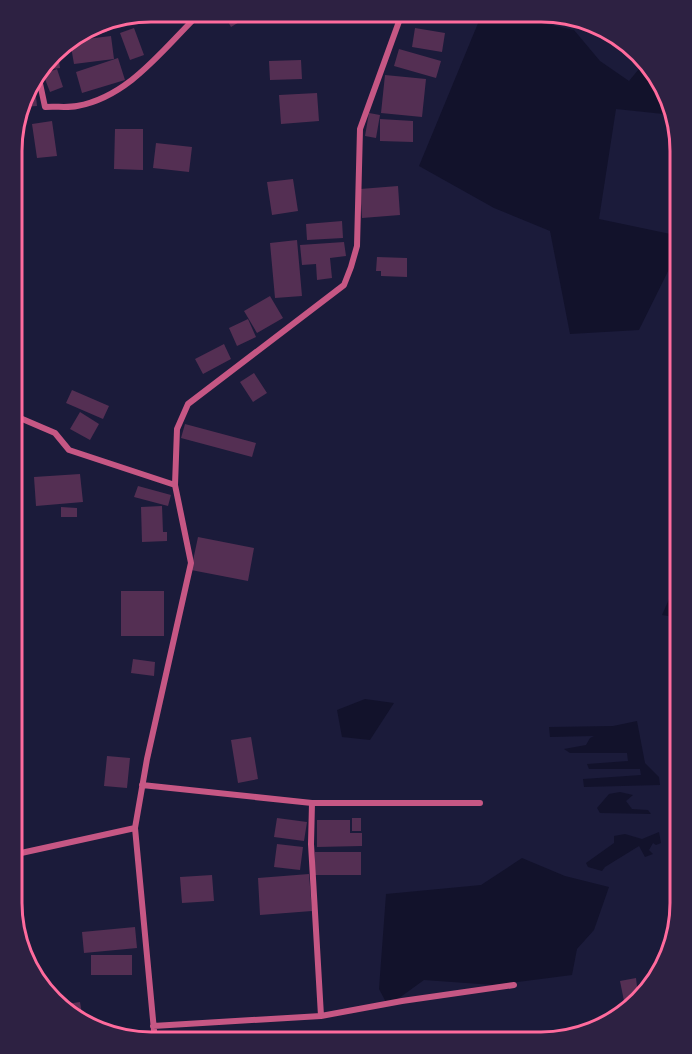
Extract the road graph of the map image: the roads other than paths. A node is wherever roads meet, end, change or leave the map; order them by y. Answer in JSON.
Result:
{"nodes":[{"id":1,"x":191,"y":22,"type":"edge"},
{"id":2,"x":399,"y":22,"type":"edge"},
{"id":3,"x":41,"y":86,"type":"edge"},
{"id":4,"x":22,"y":418,"type":"edge"},
{"id":5,"x":175,"y":485,"type":"junction"},
{"id":6,"x":142,"y":785,"type":"junction"},
{"id":7,"x":480,"y":802,"type":"dead end"},
{"id":8,"x":312,"y":803,"type":"junction"},
{"id":9,"x":135,"y":828,"type":"junction"},
{"id":10,"x":22,"y":853,"type":"edge"},
{"id":11,"x":514,"y":985,"type":"dead end"},
{"id":12,"x":321,"y":1016,"type":"junction"},
{"id":13,"x":153,"y":1026,"type":"junction"},
{"id":14,"x":154,"y":1032,"type":"edge"}],
"edges":[{"from":1,"to":3,"type":"street"},
{"from":2,"to":5,"type":"street"},
{"from":4,"to":5,"type":"street"},
{"from":5,"to":6,"type":"street"},
{"from":6,"to":8,"type":"street"},
{"from":6,"to":9,"type":"street"},
{"from":7,"to":8,"type":"street"},
{"from":8,"to":12,"type":"street"},
{"from":9,"to":10,"type":"street"},
{"from":9,"to":13,"type":"street"},
{"from":11,"to":12,"type":"street"},
{"from":12,"to":13,"type":"street"},
{"from":13,"to":14,"type":"street"}]}
